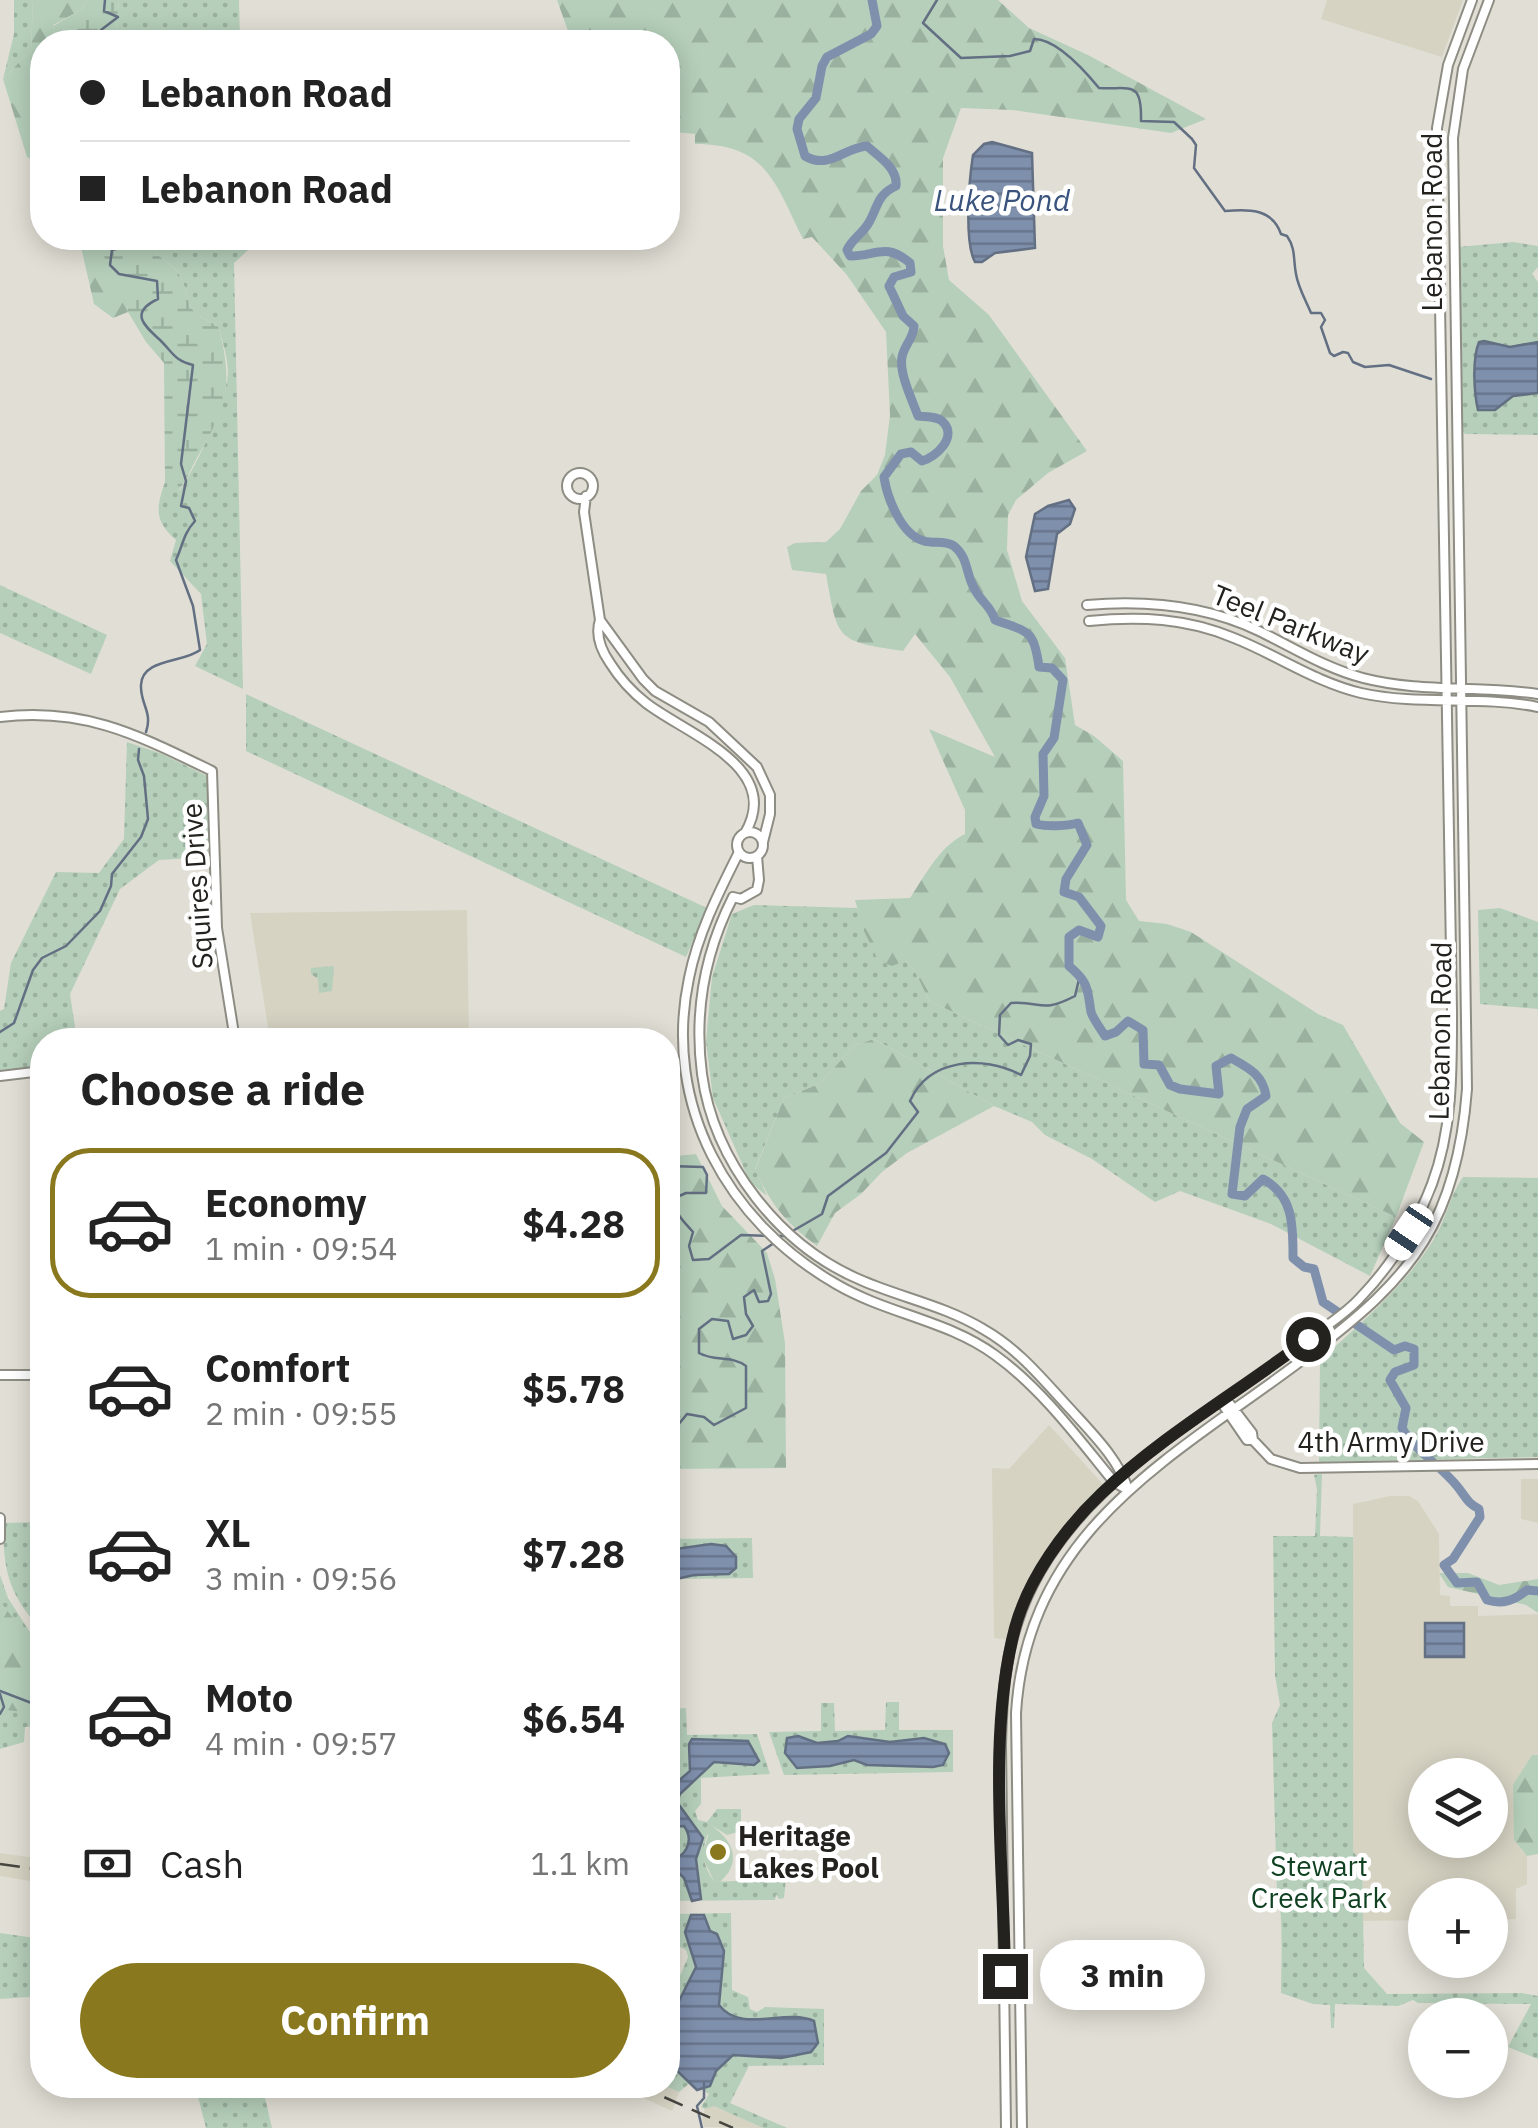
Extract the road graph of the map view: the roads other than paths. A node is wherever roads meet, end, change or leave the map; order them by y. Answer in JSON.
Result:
{"nodes":[{"id":1,"x":1472,"y":0,"type":"edge"},
{"id":2,"x":1489,"y":0,"type":"edge"},
{"id":3,"x":581,"y":497,"type":"dead end"},
{"id":4,"x":1459,"y":578,"type":"junction"},
{"id":5,"x":1444,"y":580,"type":"junction"},
{"id":6,"x":1087,"y":605,"type":"dead end"},
{"id":7,"x":600,"y":620,"type":"junction"},
{"id":8,"x":1089,"y":621,"type":"dead end"},
{"id":9,"x":1282,"y":643,"type":"junction"},
{"id":10,"x":1274,"y":657,"type":"junction"},
{"id":11,"x":1446,"y":688,"type":"junction"},
{"id":12,"x":1462,"y":689,"type":"junction"},
{"id":13,"x":1538,"y":694,"type":"edge"},
{"id":14,"x":1446,"y":701,"type":"junction"},
{"id":15,"x":1462,"y":701,"type":"junction"},
{"id":16,"x":1538,"y":707,"type":"edge"},
{"id":17,"x":0,"y":717,"type":"edge"},
{"id":18,"x":1448,"y":811,"type":"junction"},
{"id":19,"x":1462,"y":812,"type":"junction"},
{"id":20,"x":745,"y":833,"type":"junction"},
{"id":21,"x":763,"y":842,"type":"junction"},
{"id":22,"x":739,"y":852,"type":"junction"},
{"id":23,"x":757,"y":856,"type":"junction"},
{"id":24,"x":722,"y":888,"type":"junction"},
{"id":25,"x":733,"y":897,"type":"junction"},
{"id":26,"x":710,"y":914,"type":"junction"},
{"id":27,"x":721,"y":920,"type":"junction"},
{"id":28,"x":233,"y":1028,"type":"edge"},
{"id":29,"x":30,"y":1072,"type":"edge"},
{"id":30,"x":0,"y":1076,"type":"edge"},
{"id":31,"x":1450,"y":1108,"type":"junction"},
{"id":32,"x":1465,"y":1112,"type":"junction"},
{"id":33,"x":30,"y":1375,"type":"edge"},
{"id":34,"x":0,"y":1376,"type":"edge"},
{"id":35,"x":1054,"y":1389,"type":"junction"},
{"id":36,"x":1042,"y":1400,"type":"junction"},
{"id":37,"x":1224,"y":1400,"type":"junction"},
{"id":38,"x":1233,"y":1412,"type":"junction"},
{"id":39,"x":1538,"y":1464,"type":"edge"},
{"id":40,"x":1124,"y":1474,"type":"junction"},
{"id":41,"x":1114,"y":1482,"type":"junction"},
{"id":42,"x":1128,"y":1490,"type":"junction"},
{"id":43,"x":0,"y":1518,"type":"edge"},
{"id":44,"x":0,"y":1539,"type":"edge"},
{"id":45,"x":1042,"y":1572,"type":"junction"},
{"id":46,"x":1054,"y":1579,"type":"junction"},
{"id":47,"x":1006,"y":2128,"type":"edge"},
{"id":48,"x":1022,"y":2128,"type":"edge"}],
"edges":[{"from":1,"to":5,"type":"main road","name":"Lebanon Road"},
{"from":2,"to":4,"type":"main road","name":"Lebanon Road"},
{"from":3,"to":7,"type":"main road"},
{"from":4,"to":5,"type":"main road"},
{"from":4,"to":12,"type":"main road","name":"Lebanon Road"},
{"from":5,"to":11,"type":"main road","name":"Lebanon Road"},
{"from":6,"to":9,"type":"main road","name":"Teel Parkway"},
{"from":7,"to":20,"type":"main road"},
{"from":7,"to":21,"type":"main road"},
{"from":8,"to":10,"type":"main road","name":"Teel Parkway"},
{"from":9,"to":10,"type":"main road"},
{"from":9,"to":11,"type":"main road","name":"Teel Parkway"},
{"from":10,"to":14,"type":"main road","name":"Teel Parkway"},
{"from":11,"to":12,"type":"main road","name":"Teel Parkway"},
{"from":11,"to":14,"type":"main road","name":"Lebanon Road"},
{"from":12,"to":13,"type":"main road","name":"Teel Parkway"},
{"from":12,"to":15,"type":"main road","name":"Lebanon Road"},
{"from":14,"to":15,"type":"main road","name":"Teel Parkway"},
{"from":14,"to":18,"type":"main road","name":"Lebanon Road"},
{"from":15,"to":16,"type":"main road","name":"Teel Parkway"},
{"from":15,"to":19,"type":"main road","name":"Lebanon Road"},
{"from":17,"to":28,"type":"main road","name":"Squires Drive"},
{"from":18,"to":19,"type":"main road"},
{"from":18,"to":31,"type":"main road","name":"Lebanon Road"},
{"from":19,"to":32,"type":"main road","name":"Lebanon Road"},
{"from":20,"to":21,"type":"main road"},
{"from":20,"to":22,"type":"main road"},
{"from":21,"to":23,"type":"main road"},
{"from":22,"to":23,"type":"main road"},
{"from":22,"to":24,"type":"main road"},
{"from":23,"to":25,"type":"main road"},
{"from":24,"to":25,"type":"main road"},
{"from":24,"to":26,"type":"main road"},
{"from":25,"to":27,"type":"main road"},
{"from":26,"to":27,"type":"main road"},
{"from":26,"to":36,"type":"main road"},
{"from":27,"to":35,"type":"main road"},
{"from":29,"to":30,"type":"main road"},
{"from":31,"to":32,"type":"main road"},
{"from":31,"to":37,"type":"main road","name":"Lebanon Road"},
{"from":32,"to":38,"type":"main road","name":"Lebanon Road"},
{"from":33,"to":34,"type":"main road"},
{"from":35,"to":36,"type":"main road"},
{"from":35,"to":40,"type":"main road"},
{"from":36,"to":41,"type":"main road"},
{"from":37,"to":38,"type":"main road","name":"4th Army Drive"},
{"from":37,"to":40,"type":"main road","name":"Lebanon Road"},
{"from":38,"to":39,"type":"main road","name":"4th Army Drive"},
{"from":38,"to":42,"type":"main road","name":"Lebanon Road"},
{"from":40,"to":41,"type":"main road","name":"Lebanon Road"},
{"from":40,"to":42,"type":"main road"},
{"from":41,"to":42,"type":"main road"},
{"from":41,"to":45,"type":"main road","name":"Lebanon Road"},
{"from":42,"to":46,"type":"main road","name":"Lebanon Road"},
{"from":43,"to":44,"type":"main road"},
{"from":45,"to":46,"type":"main road"},
{"from":45,"to":47,"type":"main road","name":"Lebanon Road"},
{"from":46,"to":48,"type":"main road","name":"Lebanon Road"}]}
